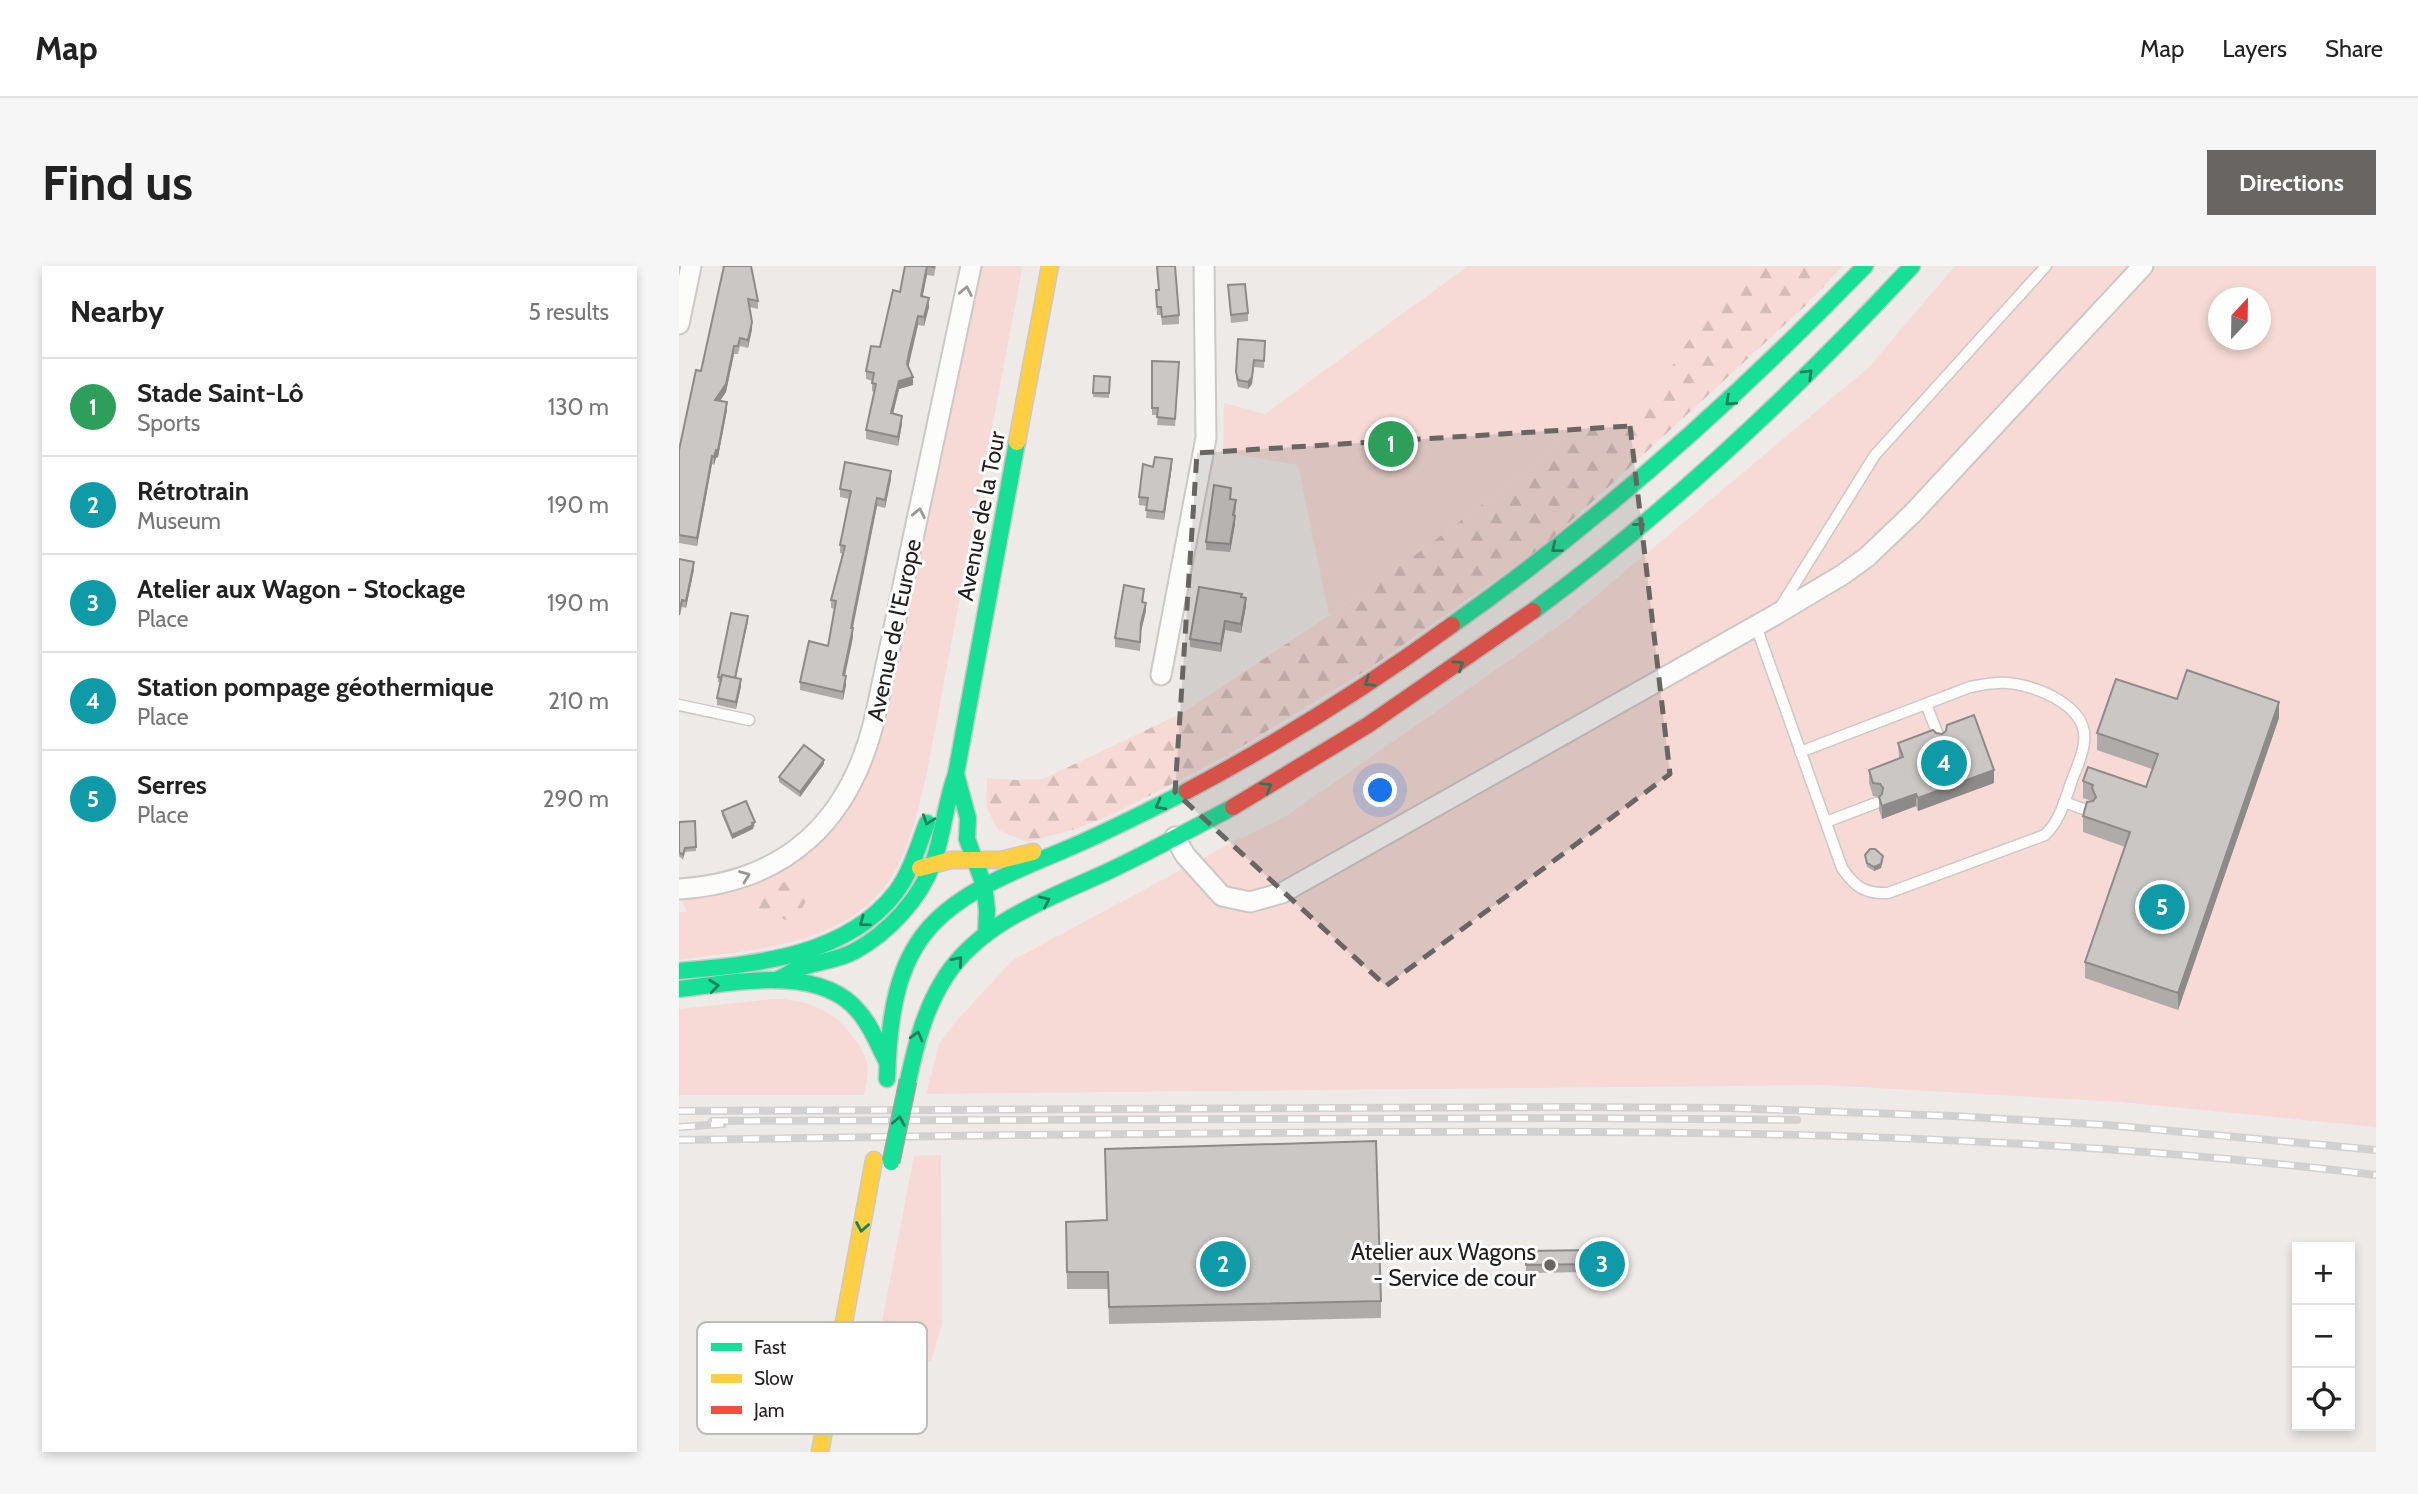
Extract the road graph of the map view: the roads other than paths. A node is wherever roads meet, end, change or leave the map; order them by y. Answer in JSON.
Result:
{"nodes":[{"id":1,"x":691,"y":266,"type":"edge"},
{"id":2,"x":971,"y":266,"type":"edge"},
{"id":3,"x":1050,"y":266,"type":"edge"},
{"id":4,"x":1204,"y":266,"type":"edge"},
{"id":5,"x":1865,"y":266,"type":"edge"},
{"id":6,"x":1912,"y":266,"type":"edge"},
{"id":7,"x":2046,"y":266,"type":"edge"},
{"id":8,"x":2143,"y":266,"type":"edge"},
{"id":9,"x":679,"y":324,"type":"edge"},
{"id":10,"x":1775,"y":615,"type":"junction"},
{"id":11,"x":1756,"y":626,"type":"junction"},
{"id":12,"x":1161,"y":674,"type":"dead end"},
{"id":13,"x":1926,"y":704,"type":"junction"},
{"id":14,"x":679,"y":705,"type":"edge"},
{"id":15,"x":749,"y":720,"type":"dead end"},
{"id":16,"x":1940,"y":740,"type":"edge"},
{"id":17,"x":1800,"y":752,"type":"junction"},
{"id":18,"x":956,"y":774,"type":"junction"},
{"id":19,"x":2064,"y":802,"type":"junction"},
{"id":20,"x":1876,"y":803,"type":"edge"},
{"id":21,"x":2089,"y":811,"type":"edge"},
{"id":22,"x":968,"y":818,"type":"junction"},
{"id":23,"x":1826,"y":822,"type":"junction"},
{"id":24,"x":1175,"y":837,"type":"junction"},
{"id":25,"x":1081,"y":843,"type":"junction"},
{"id":26,"x":1031,"y":853,"type":"junction"},
{"id":27,"x":977,"y":861,"type":"junction"},
{"id":28,"x":933,"y":864,"type":"junction"},
{"id":29,"x":908,"y":872,"type":"junction"},
{"id":30,"x":985,"y":885,"type":"junction"},
{"id":31,"x":679,"y":889,"type":"edge"},
{"id":32,"x":986,"y":934,"type":"junction"},
{"id":33,"x":841,"y":957,"type":"junction"},
{"id":34,"x":679,"y":971,"type":"edge"},
{"id":35,"x":779,"y":979,"type":"junction"},
{"id":36,"x":679,"y":989,"type":"edge"},
{"id":37,"x":934,"y":993,"type":"junction"},
{"id":38,"x":841,"y":998,"type":"junction"},
{"id":39,"x":856,"y":1008,"type":"junction"},
{"id":40,"x":891,"y":1009,"type":"junction"},
{"id":41,"x":887,"y":1062,"type":"junction"},
{"id":42,"x":886,"y":1086,"type":"dead end"},
{"id":43,"x":875,"y":1153,"type":"dead end"},
{"id":44,"x":891,"y":1168,"type":"dead end"},
{"id":45,"x":844,"y":1322,"type":"edge"},
{"id":46,"x":823,"y":1434,"type":"edge"},
{"id":47,"x":820,"y":1452,"type":"edge"}],
"edges":[{"from":1,"to":9,"type":"street"},
{"from":31,"to":2,"type":"street","name":"Avenue de l'Europe","one_way":true},
{"from":3,"to":18,"type":"main road","name":"Avenue de la Tour"},
{"from":4,"to":12,"type":"street"},
{"from":5,"to":25,"type":"main road","one_way":true},
{"from":24,"to":6,"type":"main road","one_way":true},
{"from":7,"to":10,"type":"lane"},
{"from":8,"to":10,"type":"street"},
{"from":10,"to":11,"type":"street"},
{"from":11,"to":17,"type":"lane"},
{"from":11,"to":24,"type":"street"},
{"from":13,"to":16,"type":"lane"},
{"from":13,"to":17,"type":"lane"},
{"from":13,"to":19,"type":"lane"},
{"from":14,"to":15,"type":"lane"},
{"from":17,"to":23,"type":"lane"},
{"from":18,"to":22,"type":"main road","name":"Avenue de la Tour"},
{"from":18,"to":28,"type":"main road","name":"Avenue de la Tour"},
{"from":18,"to":29,"type":"main road","name":"Avenue de la Tour","one_way":true},
{"from":19,"to":21,"type":"lane"},
{"from":19,"to":23,"type":"lane"},
{"from":20,"to":23,"type":"lane"},
{"from":22,"to":26,"type":"main road","name":"Avenue de la Tour"},
{"from":22,"to":27,"type":"main road","name":"Avenue de la Tour"},
{"from":32,"to":24,"type":"main road","one_way":true},
{"from":25,"to":26,"type":"main road"},
{"from":25,"to":30,"type":"main road"},
{"from":26,"to":27,"type":"main road"},
{"from":27,"to":28,"type":"main road"},
{"from":27,"to":30,"type":"main road","name":"Avenue de la Tour"},
{"from":28,"to":29,"type":"main road"},
{"from":28,"to":33,"type":"main road","name":"Avenue de la Tour"},
{"from":29,"to":34,"type":"main road","name":"Avenue de la Tour","one_way":true},
{"from":30,"to":32,"type":"main road","name":"Avenue de la Tour"},
{"from":30,"to":40,"type":"main road"},
{"from":37,"to":32,"type":"main road","one_way":true},
{"from":33,"to":35,"type":"main road","name":"Avenue de la Tour"},
{"from":33,"to":38,"type":"main road"},
{"from":36,"to":35,"type":"main road","one_way":true},
{"from":35,"to":38,"type":"main road"},
{"from":37,"to":40,"type":"main road"},
{"from":44,"to":37,"type":"main road","one_way":true,"bridge":true},
{"from":38,"to":39,"type":"main road"},
{"from":39,"to":40,"type":"main road"},
{"from":39,"to":41,"type":"main road"},
{"from":40,"to":41,"type":"main road"},
{"from":41,"to":42,"type":"main road"},
{"from":43,"to":45,"type":"main road","one_way":true},
{"from":46,"to":47,"type":"main road","one_way":true}]}
